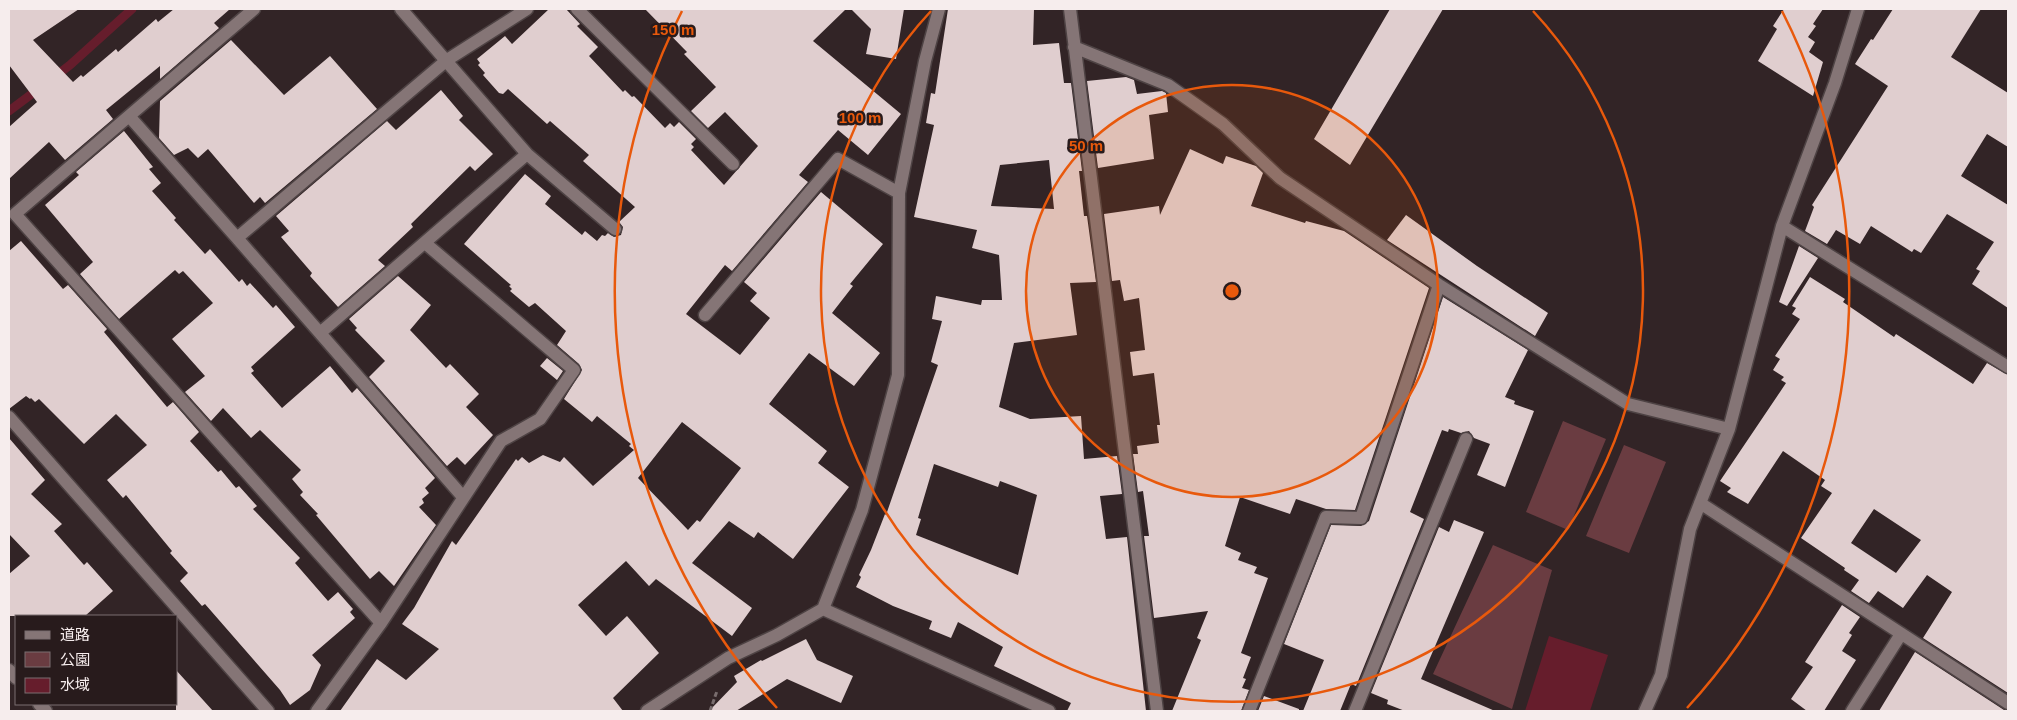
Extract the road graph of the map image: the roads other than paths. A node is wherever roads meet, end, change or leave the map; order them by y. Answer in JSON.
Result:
{"nodes":[{"id":1,"x":254,"y":9,"type":"edge"},
{"id":2,"x":401,"y":9,"type":"edge"},
{"id":3,"x":528,"y":9,"type":"edge"},
{"id":4,"x":577,"y":9,"type":"edge"},
{"id":5,"x":939,"y":9,"type":"edge"},
{"id":6,"x":1070,"y":9,"type":"edge"},
{"id":7,"x":1858,"y":9,"type":"edge"},
{"id":8,"x":1074,"y":48,"type":"junction"},
{"id":9,"x":447,"y":60,"type":"junction"},
{"id":10,"x":129,"y":116,"type":"junction"},
{"id":11,"x":527,"y":154,"type":"junction"},
{"id":12,"x":733,"y":164,"type":"dead end"},
{"id":13,"x":899,"y":193,"type":"junction"},
{"id":14,"x":12,"y":216,"type":"edge"},
{"id":15,"x":1782,"y":226,"type":"junction"},
{"id":16,"x":616,"y":229,"type":"dead end"},
{"id":17,"x":237,"y":238,"type":"junction"},
{"id":18,"x":425,"y":243,"type":"junction"},
{"id":19,"x":1439,"y":285,"type":"junction"},
{"id":20,"x":705,"y":315,"type":"dead end"},
{"id":21,"x":320,"y":333,"type":"junction"},
{"id":22,"x":2008,"y":367,"type":"edge"},
{"id":23,"x":9,"y":417,"type":"edge"},
{"id":24,"x":1729,"y":429,"type":"junction"},
{"id":25,"x":1466,"y":439,"type":"dead end"},
{"id":26,"x":463,"y":497,"type":"junction"},
{"id":27,"x":1700,"y":503,"type":"junction"},
{"id":28,"x":824,"y":609,"type":"junction"},
{"id":29,"x":381,"y":622,"type":"junction"},
{"id":30,"x":1901,"y":634,"type":"junction"},
{"id":31,"x":2008,"y":703,"type":"edge"},
{"id":32,"x":268,"y":711,"type":"edge"},
{"id":33,"x":317,"y":711,"type":"edge"},
{"id":34,"x":647,"y":711,"type":"edge"},
{"id":35,"x":1049,"y":711,"type":"edge"},
{"id":36,"x":1157,"y":711,"type":"edge"},
{"id":37,"x":1249,"y":711,"type":"edge"},
{"id":38,"x":1355,"y":711,"type":"edge"},
{"id":39,"x":1645,"y":711,"type":"edge"},
{"id":40,"x":1852,"y":711,"type":"edge"}],
"edges":[{"from":1,"to":10,"type":"street"},
{"from":2,"to":9,"type":"street"},
{"from":3,"to":9,"type":"street"},
{"from":4,"to":12,"type":"street"},
{"from":5,"to":13,"type":"street"},
{"from":6,"to":8,"type":"street"},
{"from":7,"to":15,"type":"street"},
{"from":8,"to":19,"type":"street"},
{"from":8,"to":36,"type":"street"},
{"from":9,"to":11,"type":"street"},
{"from":9,"to":17,"type":"street"},
{"from":10,"to":14,"type":"street"},
{"from":10,"to":17,"type":"street"},
{"from":11,"to":16,"type":"street"},
{"from":11,"to":18,"type":"street"},
{"from":13,"to":20,"type":"street"},
{"from":13,"to":28,"type":"street"},
{"from":14,"to":29,"type":"street"},
{"from":15,"to":22,"type":"street"},
{"from":15,"to":24,"type":"street"},
{"from":17,"to":21,"type":"street"},
{"from":18,"to":21,"type":"street"},
{"from":18,"to":26,"type":"street"},
{"from":19,"to":24,"type":"street"},
{"from":19,"to":37,"type":"street"},
{"from":21,"to":26,"type":"street"},
{"from":23,"to":32,"type":"street"},
{"from":24,"to":27,"type":"street"},
{"from":25,"to":38,"type":"street"},
{"from":26,"to":29,"type":"street"},
{"from":27,"to":30,"type":"street"},
{"from":27,"to":39,"type":"street"},
{"from":28,"to":34,"type":"street"},
{"from":28,"to":35,"type":"street"},
{"from":29,"to":33,"type":"street"},
{"from":30,"to":31,"type":"street"},
{"from":30,"to":40,"type":"street"}]}
